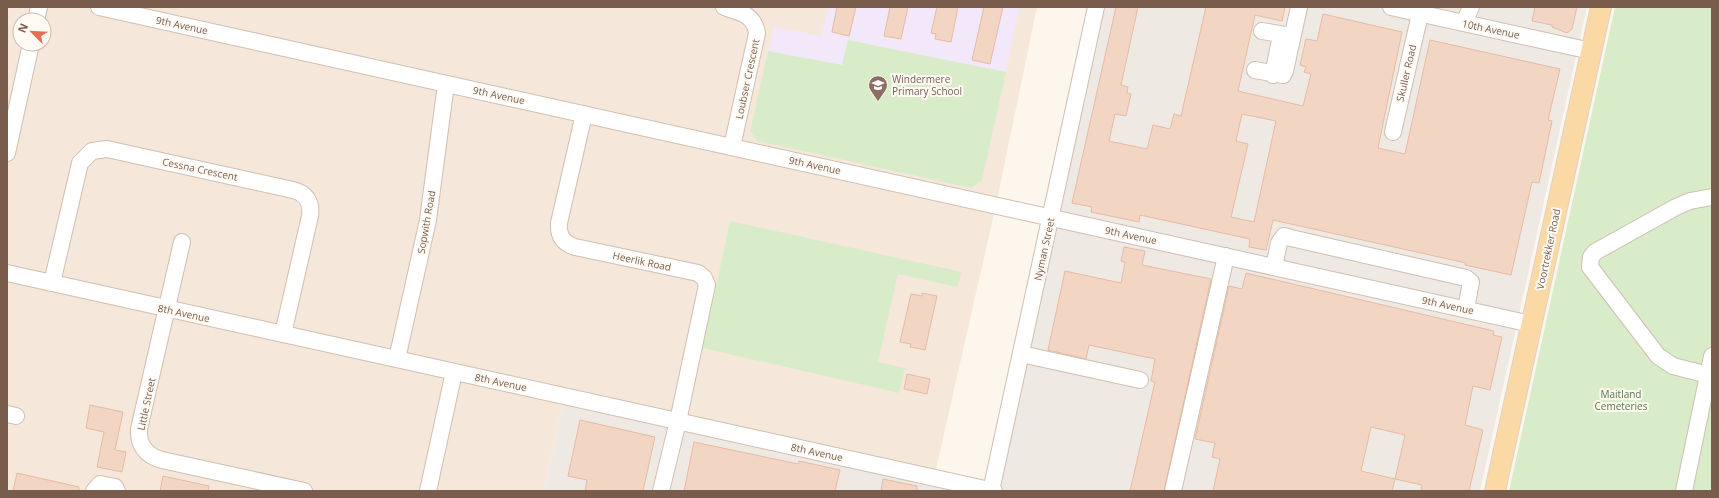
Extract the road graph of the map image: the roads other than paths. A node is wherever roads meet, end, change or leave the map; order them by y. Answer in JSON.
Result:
{"nodes":[{"id":1,"x":99,"y":7,"type":"edge"},
{"id":2,"x":724,"y":7,"type":"edge"},
{"id":3,"x":1096,"y":7,"type":"edge"},
{"id":4,"x":1299,"y":7,"type":"edge"},
{"id":5,"x":1391,"y":7,"type":"edge"},
{"id":6,"x":1471,"y":7,"type":"edge"},
{"id":7,"x":1601,"y":7,"type":"edge"},
{"id":8,"x":130,"y":10,"type":"edge"},
{"id":9,"x":1420,"y":14,"type":"junction"},
{"id":10,"x":1464,"y":24,"type":"junction"},
{"id":11,"x":1262,"y":31,"type":"dead end"},
{"id":12,"x":1287,"y":36,"type":"junction"},
{"id":13,"x":29,"y":52,"type":"edge"},
{"id":14,"x":1591,"y":52,"type":"junction"},
{"id":15,"x":1255,"y":70,"type":"dead end"},
{"id":16,"x":446,"y":84,"type":"junction"},
{"id":17,"x":584,"y":114,"type":"junction"},
{"id":18,"x":1393,"y":132,"type":"dead end"},
{"id":19,"x":732,"y":147,"type":"junction"},
{"id":20,"x":7,"y":153,"type":"edge"},
{"id":21,"x":1712,"y":197,"type":"edge"},
{"id":22,"x":1051,"y":217,"type":"junction"},
{"id":23,"x":182,"y":242,"type":"dead end"},
{"id":24,"x":1226,"y":256,"type":"junction"},
{"id":25,"x":1274,"y":267,"type":"junction"},
{"id":26,"x":7,"y":273,"type":"edge"},
{"id":27,"x":52,"y":283,"type":"junction"},
{"id":28,"x":166,"y":309,"type":"junction"},
{"id":29,"x":1466,"y":309,"type":"junction"},
{"id":30,"x":1531,"y":324,"type":"junction"},
{"id":31,"x":283,"y":334,"type":"junction"},
{"id":32,"x":1021,"y":354,"type":"junction"},
{"id":33,"x":1712,"y":356,"type":"edge"},
{"id":34,"x":397,"y":359,"type":"junction"},
{"id":35,"x":454,"y":372,"type":"junction"},
{"id":36,"x":1709,"y":377,"type":"edge"},
{"id":37,"x":1140,"y":380,"type":"dead end"},
{"id":38,"x":678,"y":421,"type":"junction"},
{"id":39,"x":932,"y":484,"type":"edge"},
{"id":40,"x":94,"y":491,"type":"edge"},
{"id":41,"x":117,"y":491,"type":"edge"},
{"id":42,"x":304,"y":491,"type":"edge"},
{"id":43,"x":428,"y":491,"type":"edge"},
{"id":44,"x":661,"y":491,"type":"edge"},
{"id":45,"x":992,"y":491,"type":"edge"},
{"id":46,"x":1173,"y":491,"type":"edge"},
{"id":47,"x":1495,"y":491,"type":"edge"},
{"id":48,"x":1684,"y":491,"type":"edge"}],
"edges":[{"from":1,"to":8,"type":"street","name":"9th Avenue"},
{"from":2,"to":19,"type":"street","name":"Loubser Crescent"},
{"from":3,"to":22,"type":"street","name":"Nyman Street"},
{"from":4,"to":12,"type":"street"},
{"from":5,"to":9,"type":"street","name":"10th Avenue"},
{"from":6,"to":10,"type":"street"},
{"from":7,"to":14,"type":"main road","name":"Voortrekker Road"},
{"from":8,"to":16,"type":"street","name":"9th Avenue"},
{"from":9,"to":10,"type":"street","name":"10th Avenue"},
{"from":9,"to":18,"type":"street","name":"Skuller Road"},
{"from":10,"to":14,"type":"street","name":"10th Avenue"},
{"from":11,"to":12,"type":"street"},
{"from":12,"to":15,"type":"street"},
{"from":13,"to":20,"type":"street"},
{"from":14,"to":30,"type":"main road","name":"Voortrekker Road"},
{"from":16,"to":17,"type":"street","name":"9th Avenue"},
{"from":16,"to":34,"type":"street","name":"Sopwith Road"},
{"from":17,"to":19,"type":"street","name":"9th Avenue"},
{"from":17,"to":38,"type":"street","name":"Heerlik Road"},
{"from":19,"to":22,"type":"street","name":"9th Avenue"},
{"from":21,"to":36,"type":"street"},
{"from":22,"to":24,"type":"street","name":"9th Avenue"},
{"from":22,"to":32,"type":"street","name":"Nyman Street"},
{"from":23,"to":28,"type":"street","name":"Little Street"},
{"from":24,"to":25,"type":"street","name":"9th Avenue"},
{"from":24,"to":46,"type":"street"},
{"from":25,"to":29,"type":"street","name":"9th Avenue"},
{"from":25,"to":29,"type":"street"},
{"from":26,"to":27,"type":"street","name":"8th Avenue"},
{"from":27,"to":28,"type":"street","name":"8th Avenue"},
{"from":27,"to":31,"type":"street","name":"Cessna Crescent"},
{"from":28,"to":31,"type":"street","name":"8th Avenue"},
{"from":28,"to":42,"type":"street","name":"Little Street"},
{"from":29,"to":30,"type":"street","name":"9th Avenue"},
{"from":30,"to":47,"type":"main road","name":"Voortrekker Road"},
{"from":31,"to":34,"type":"street","name":"8th Avenue"},
{"from":32,"to":37,"type":"street"},
{"from":32,"to":45,"type":"street","name":"Nyman Street"},
{"from":33,"to":36,"type":"street"},
{"from":34,"to":35,"type":"street","name":"8th Avenue"},
{"from":35,"to":38,"type":"street","name":"8th Avenue"},
{"from":35,"to":43,"type":"street"},
{"from":36,"to":48,"type":"street"},
{"from":38,"to":39,"type":"street","name":"8th Avenue"},
{"from":38,"to":44,"type":"street"},
{"from":39,"to":45,"type":"street","name":"8th Avenue"},
{"from":40,"to":41,"type":"street"}]}
